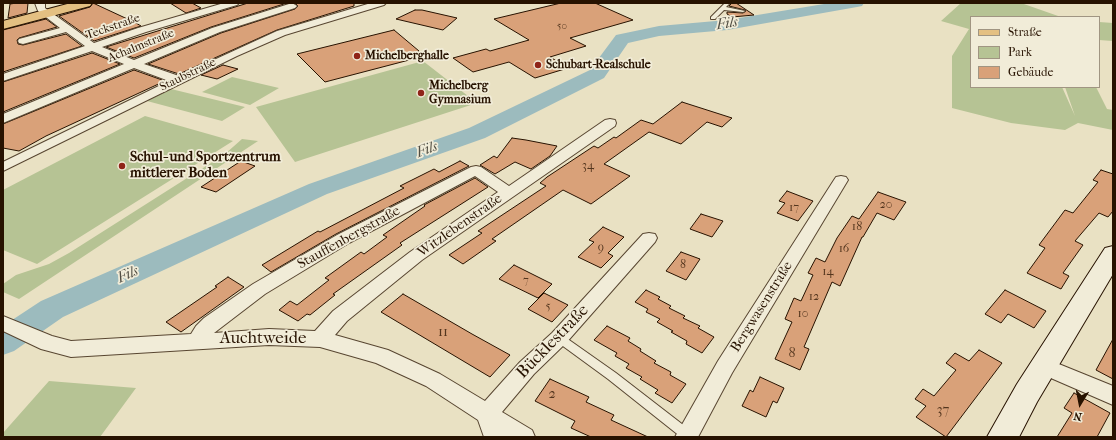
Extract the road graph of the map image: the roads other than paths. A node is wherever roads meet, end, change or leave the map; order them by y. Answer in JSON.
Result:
{"nodes":[{"id":1,"x":86,"y":3,"type":"edge"},
{"id":2,"x":234,"y":3,"type":"edge"},
{"id":3,"x":381,"y":3,"type":"edge"},
{"id":4,"x":728,"y":3,"type":"edge"},
{"id":5,"x":288,"y":4,"type":"edge"},
{"id":6,"x":208,"y":6,"type":"edge"},
{"id":7,"x":43,"y":8,"type":"edge"},
{"id":8,"x":723,"y":8,"type":"junction"},
{"id":9,"x":743,"y":12,"type":"dead end"},
{"id":10,"x":187,"y":16,"type":"junction"},
{"id":11,"x":713,"y":18,"type":"dead end"},
{"id":12,"x":321,"y":20,"type":"junction"},
{"id":13,"x":3,"y":25,"type":"edge"},
{"id":14,"x":68,"y":29,"type":"junction"},
{"id":15,"x":216,"y":30,"type":"junction"},
{"id":16,"x":24,"y":41,"type":"dead end"},
{"id":17,"x":94,"y":48,"type":"junction"},
{"id":18,"x":132,"y":64,"type":"junction"},
{"id":19,"x":3,"y":78,"type":"edge"},
{"id":20,"x":178,"y":80,"type":"junction"},
{"id":21,"x":3,"y":118,"type":"edge"},
{"id":22,"x":610,"y":123,"type":"dead end"},
{"id":23,"x":6,"y":164,"type":"edge"},
{"id":24,"x":841,"y":180,"type":"dead end"},
{"id":25,"x":508,"y":192,"type":"junction"},
{"id":26,"x":648,"y":238,"type":"dead end"},
{"id":27,"x":1111,"y":262,"type":"edge"},
{"id":28,"x":5,"y":324,"type":"edge"},
{"id":29,"x":559,"y":338,"type":"junction"},
{"id":30,"x":320,"y":339,"type":"junction"},
{"id":31,"x":198,"y":340,"type":"junction"},
{"id":32,"x":1044,"y":366,"type":"junction"},
{"id":33,"x":1113,"y":396,"type":"edge"},
{"id":34,"x":487,"y":414,"type":"junction"},
{"id":35,"x":687,"y":436,"type":"edge"},
{"id":36,"x":495,"y":437,"type":"edge"},
{"id":37,"x":524,"y":437,"type":"edge"},
{"id":38,"x":1003,"y":437,"type":"edge"}],
"edges":[{"from":1,"to":7,"type":"main road"},
{"from":2,"to":6,"type":"street","name":"Teckstraße"},
{"from":3,"to":12,"type":"street","name":"Staubstraße"},
{"from":4,"to":8,"type":"lane"},
{"from":5,"to":12,"type":"street"},
{"from":5,"to":15,"type":"street","name":"Achalmstraße"},
{"from":6,"to":10,"type":"street","name":"Teckstraße"},
{"from":7,"to":13,"type":"main road"},
{"from":7,"to":14,"type":"street"},
{"from":8,"to":9,"type":"lane"},
{"from":8,"to":11,"type":"lane"},
{"from":10,"to":15,"type":"street"},
{"from":10,"to":17,"type":"street","name":"Teckstraße"},
{"from":12,"to":20,"type":"street","name":"Staubstraße"},
{"from":14,"to":16,"type":"street"},
{"from":14,"to":17,"type":"street"},
{"from":15,"to":18,"type":"street","name":"Achalmstraße"},
{"from":17,"to":18,"type":"street"},
{"from":17,"to":19,"type":"street","name":"Teckstraße"},
{"from":18,"to":20,"type":"street"},
{"from":18,"to":21,"type":"street","name":"Achalmstraße"},
{"from":20,"to":23,"type":"street","name":"Staubstraße"},
{"from":22,"to":25,"type":"street","name":"Witzlebenstraße"},
{"from":24,"to":35,"type":"street","name":"Bergwasenstraße"},
{"from":25,"to":30,"type":"street","name":"Witzlebenstraße"},
{"from":25,"to":31,"type":"street","name":"Stauffenbergstraße"},
{"from":26,"to":29,"type":"street","name":"Bücklestraße"},
{"from":27,"to":32,"type":"street"},
{"from":28,"to":31,"type":"street","name":"Auchtweide"},
{"from":29,"to":34,"type":"street","name":"Bücklestraße"},
{"from":29,"to":35,"type":"lane"},
{"from":30,"to":31,"type":"street","name":"Auchtweide"},
{"from":30,"to":34,"type":"street","name":"Auchtweide"},
{"from":32,"to":33,"type":"street"},
{"from":32,"to":38,"type":"street"},
{"from":34,"to":36,"type":"street"},
{"from":34,"to":37,"type":"street"}]}
